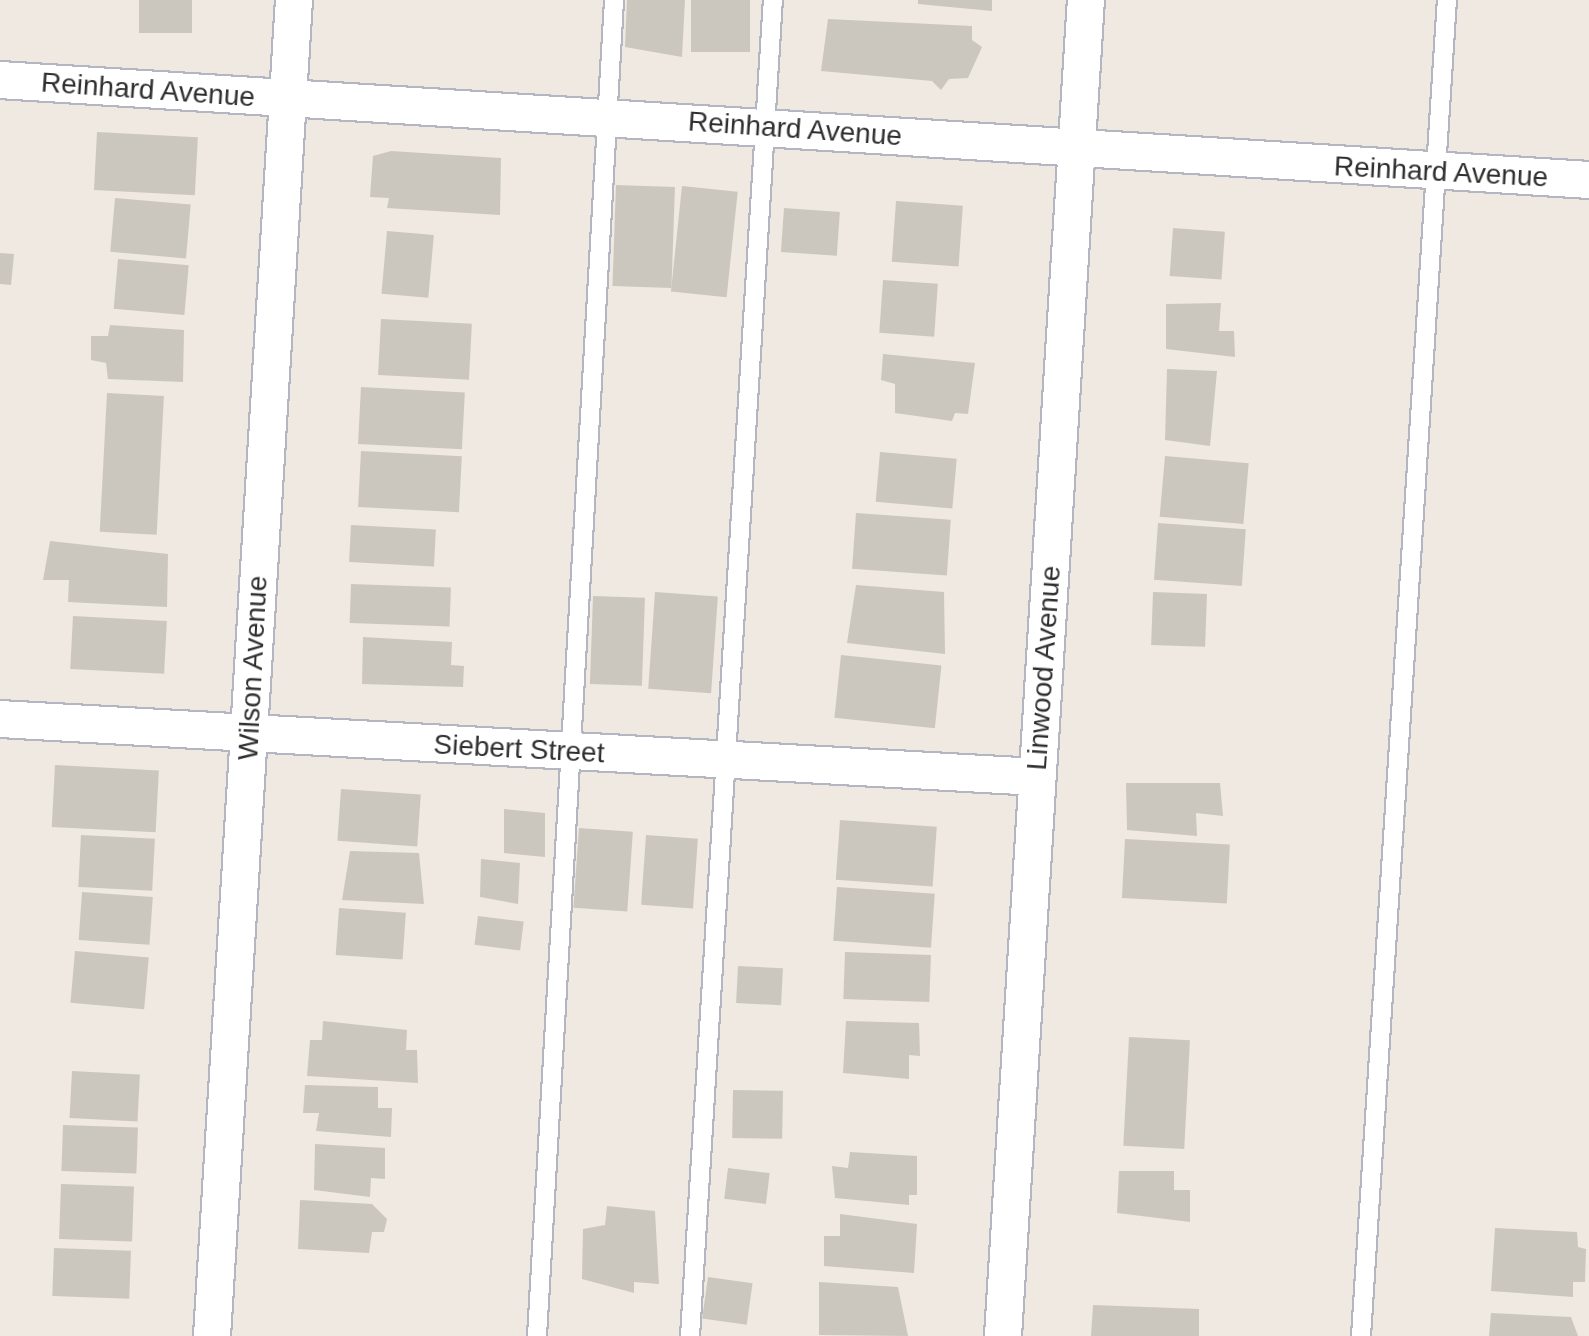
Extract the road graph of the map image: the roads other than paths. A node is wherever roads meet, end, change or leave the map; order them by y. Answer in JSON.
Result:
{"nodes":[{"id":1,"x":294,"y":0,"type":"edge"},
{"id":2,"x":614,"y":0,"type":"edge"},
{"id":3,"x":773,"y":0,"type":"edge"},
{"id":4,"x":1086,"y":0,"type":"edge"},
{"id":5,"x":1447,"y":0,"type":"edge"},
{"id":6,"x":0,"y":80,"type":"edge"},
{"id":7,"x":288,"y":99,"type":"junction"},
{"id":8,"x":606,"y":117,"type":"junction"},
{"id":9,"x":768,"y":127,"type":"junction"},
{"id":10,"x":1076,"y":149,"type":"junction"},
{"id":11,"x":1436,"y":173,"type":"junction"},
{"id":12,"x":1589,"y":180,"type":"edge"},
{"id":13,"x":0,"y":719,"type":"edge"},
{"id":14,"x":249,"y":734,"type":"junction"},
{"id":15,"x":566,"y":751,"type":"junction"},
{"id":16,"x":725,"y":762,"type":"junction"},
{"id":17,"x":1037,"y":777,"type":"junction"},
{"id":18,"x":212,"y":1336,"type":"edge"},
{"id":19,"x":537,"y":1336,"type":"edge"},
{"id":20,"x":690,"y":1336,"type":"edge"},
{"id":21,"x":1003,"y":1336,"type":"edge"},
{"id":22,"x":1361,"y":1336,"type":"edge"}],
"edges":[{"from":1,"to":7,"type":"street","name":"Wilson Avenue"},
{"from":2,"to":8,"type":"lane"},
{"from":3,"to":9,"type":"lane"},
{"from":4,"to":10,"type":"street","name":"Linwood Avenue"},
{"from":5,"to":11,"type":"lane"},
{"from":6,"to":7,"type":"street","name":"Reinhard Avenue"},
{"from":7,"to":8,"type":"street","name":"Reinhard Avenue"},
{"from":7,"to":14,"type":"street","name":"Wilson Avenue"},
{"from":8,"to":9,"type":"street","name":"Reinhard Avenue"},
{"from":8,"to":15,"type":"lane"},
{"from":9,"to":10,"type":"street","name":"Reinhard Avenue"},
{"from":9,"to":16,"type":"lane"},
{"from":10,"to":11,"type":"street","name":"Reinhard Avenue"},
{"from":10,"to":17,"type":"street","name":"Linwood Avenue"},
{"from":11,"to":12,"type":"street","name":"Reinhard Avenue"},
{"from":11,"to":22,"type":"lane"},
{"from":13,"to":14,"type":"street","name":"Siebert Street"},
{"from":14,"to":15,"type":"street","name":"Siebert Street"},
{"from":14,"to":18,"type":"street","name":"Wilson Avenue"},
{"from":15,"to":16,"type":"street","name":"Siebert Street"},
{"from":15,"to":19,"type":"lane"},
{"from":16,"to":17,"type":"street","name":"Siebert Street"},
{"from":16,"to":20,"type":"lane"},
{"from":17,"to":21,"type":"street","name":"Linwood Avenue"}]}
